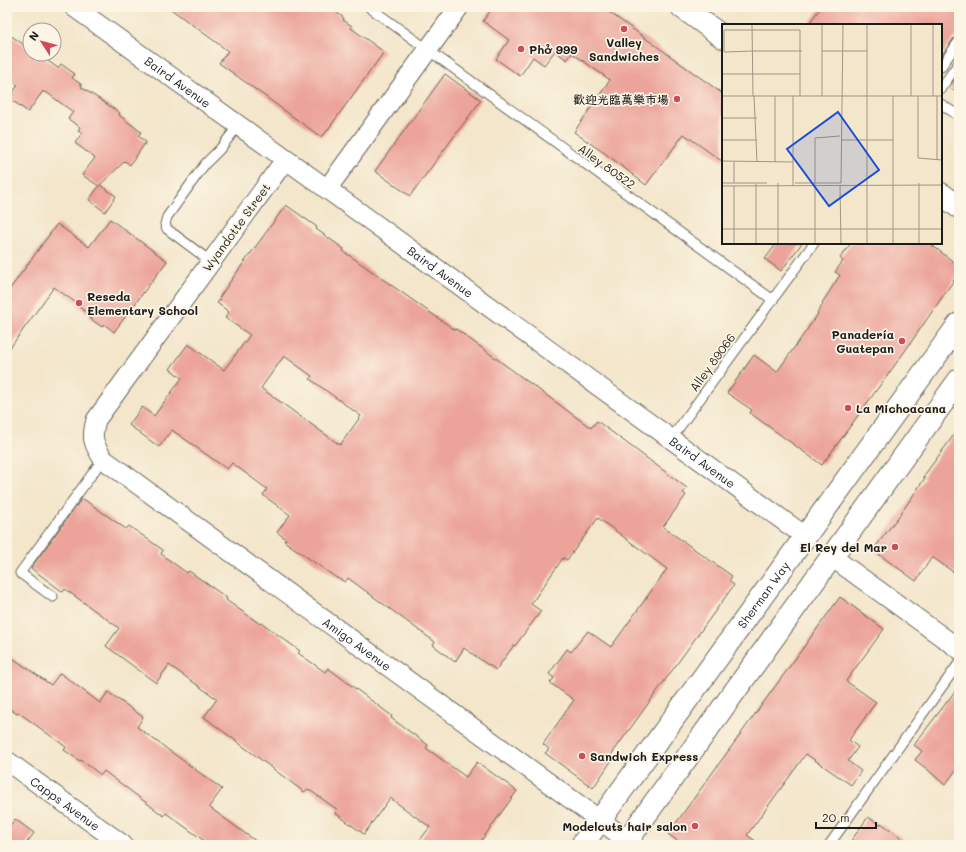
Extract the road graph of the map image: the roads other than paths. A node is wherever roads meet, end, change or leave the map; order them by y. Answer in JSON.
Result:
{"nodes":[{"id":1,"x":74,"y":7,"type":"edge"},
{"id":2,"x":369,"y":7,"type":"edge"},
{"id":3,"x":459,"y":7,"type":"edge"},
{"id":4,"x":682,"y":7,"type":"edge"},
{"id":5,"x":722,"y":36,"type":"edge"},
{"id":6,"x":959,"y":42,"type":"edge"},
{"id":7,"x":428,"y":50,"type":"junction"},
{"id":8,"x":959,"y":64,"type":"edge"},
{"id":9,"x":942,"y":66,"type":"edge"},
{"id":10,"x":942,"y":87,"type":"edge"},
{"id":11,"x":942,"y":104,"type":"edge"},
{"id":12,"x":958,"y":112,"type":"edge"},
{"id":13,"x":238,"y":126,"type":"junction"},
{"id":14,"x":285,"y":160,"type":"junction"},
{"id":15,"x":327,"y":189,"type":"junction"},
{"id":16,"x":942,"y":195,"type":"edge"},
{"id":17,"x":959,"y":207,"type":"edge"},
{"id":18,"x":813,"y":244,"type":"edge"},
{"id":19,"x":210,"y":261,"type":"junction"},
{"id":20,"x":773,"y":300,"type":"junction"},
{"id":21,"x":959,"y":324,"type":"edge"},
{"id":22,"x":959,"y":380,"type":"edge"},
{"id":23,"x":93,"y":433,"type":"joint"},
{"id":24,"x":670,"y":440,"type":"junction"},
{"id":25,"x":103,"y":459,"type":"junction"},
{"id":26,"x":806,"y":537,"type":"junction"},
{"id":27,"x":832,"y":557,"type":"junction"},
{"id":28,"x":53,"y":597,"type":"dead end"},
{"id":29,"x":959,"y":649,"type":"edge"},
{"id":30,"x":959,"y":663,"type":"edge"},
{"id":31,"x":7,"y":761,"type":"edge"},
{"id":32,"x":601,"y":820,"type":"junction"},
{"id":33,"x":629,"y":843,"type":"edge"},
{"id":34,"x":123,"y":845,"type":"edge"},
{"id":35,"x":582,"y":845,"type":"edge"},
{"id":36,"x":829,"y":845,"type":"edge"}],
"edges":[{"from":1,"to":13,"type":"street","name":"Baird Avenue"},
{"from":2,"to":7,"type":"lane","name":"Alley 80522"},
{"from":3,"to":7,"type":"street"},
{"from":4,"to":5,"type":"main road"},
{"from":6,"to":9,"type":"lane"},
{"from":7,"to":15,"type":"street"},
{"from":7,"to":20,"type":"lane","name":"Alley 80522"},
{"from":8,"to":10,"type":"lane"},
{"from":11,"to":12,"type":"lane"},
{"from":13,"to":14,"type":"street","name":"Baird Avenue"},
{"from":13,"to":19,"type":"lane"},
{"from":14,"to":15,"type":"street","name":"Baird Avenue"},
{"from":14,"to":19,"type":"street","name":"Wyandotte Street"},
{"from":15,"to":24,"type":"street","name":"Baird Avenue"},
{"from":16,"to":17,"type":"main road"},
{"from":18,"to":20,"type":"lane","name":"Alley 89066"},
{"from":19,"to":23,"type":"street","name":"Wyandotte Street"},
{"from":20,"to":24,"type":"lane","name":"Alley 89066"},
{"from":21,"to":26,"type":"main road","name":"Sherman Way"},
{"from":22,"to":27,"type":"main road"},
{"from":23,"to":25,"type":"street","name":"Amigo Avenue"},
{"from":24,"to":26,"type":"street","name":"Baird Avenue"},
{"from":25,"to":28,"type":"lane"},
{"from":25,"to":32,"type":"street","name":"Amigo Avenue"},
{"from":26,"to":27,"type":"main road"},
{"from":26,"to":32,"type":"main road","name":"Sherman Way"},
{"from":27,"to":29,"type":"street"},
{"from":27,"to":33,"type":"main road"},
{"from":30,"to":36,"type":"lane"},
{"from":31,"to":34,"type":"street","name":"Capps Avenue"},
{"from":32,"to":33,"type":"street","name":"Amigo Avenue"},
{"from":32,"to":35,"type":"main road","name":"Sherman Way"}]}
